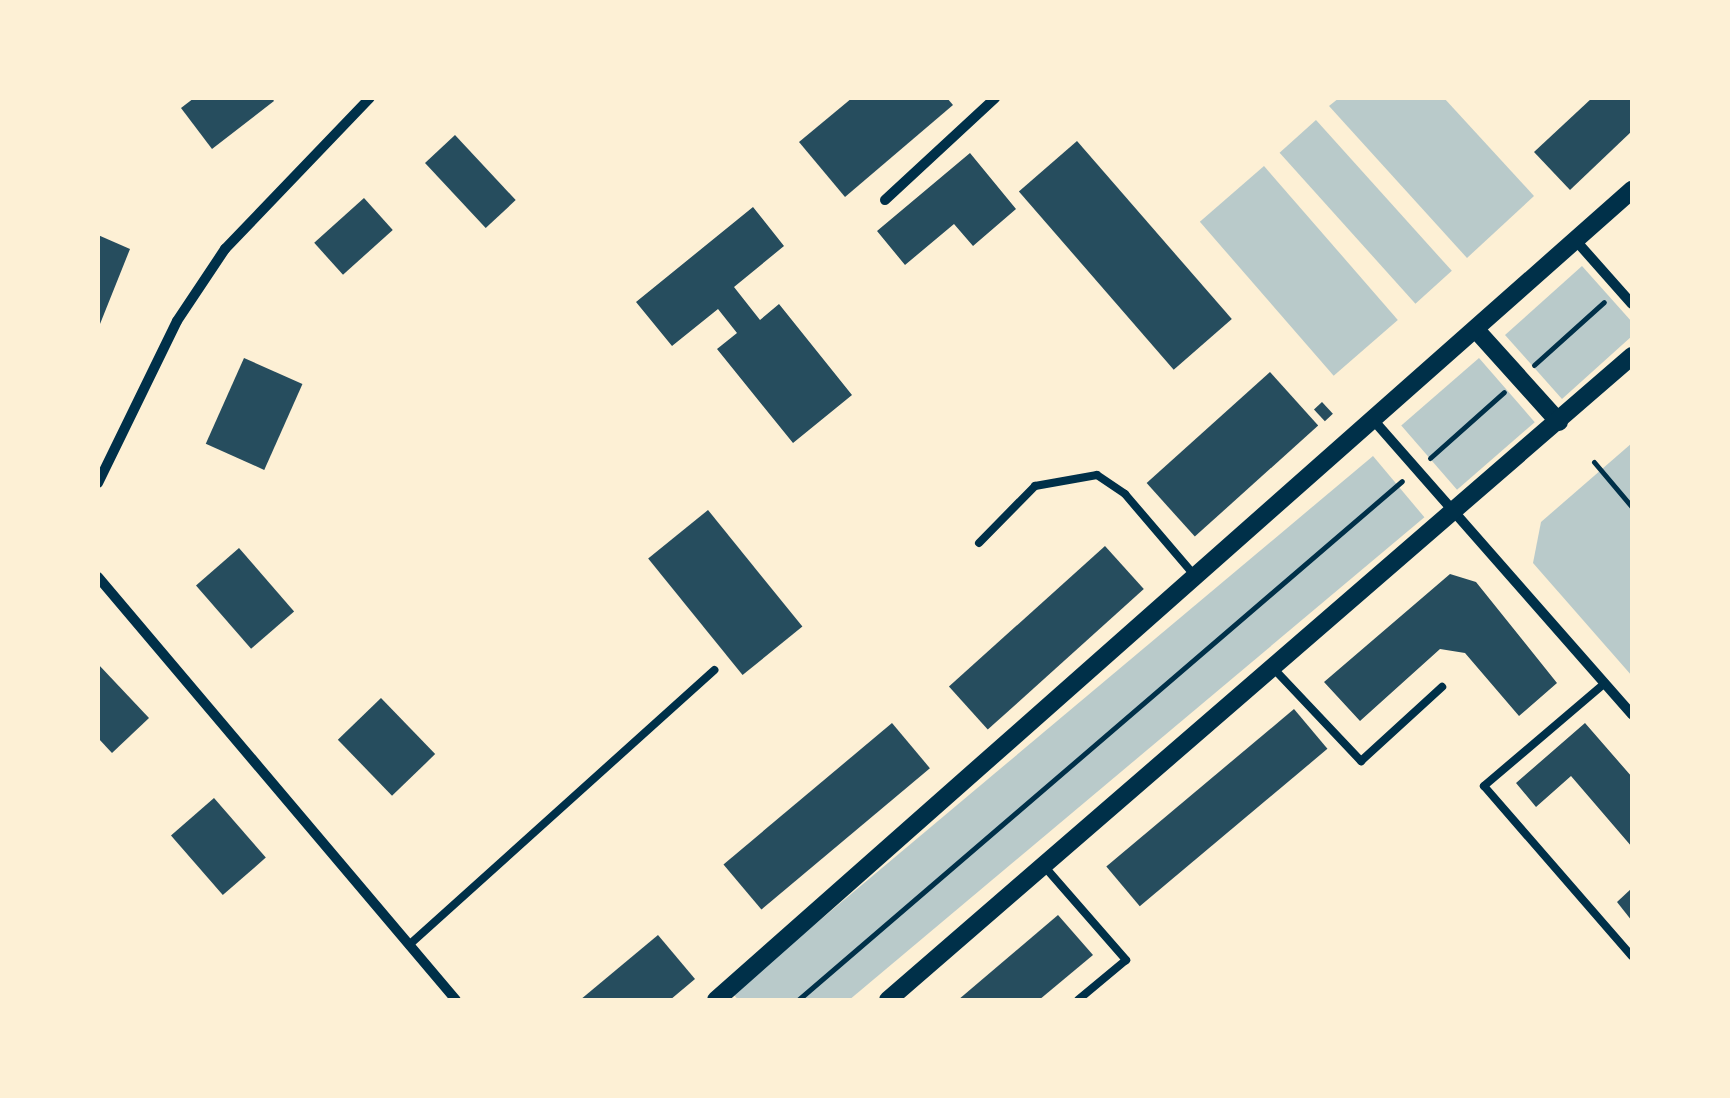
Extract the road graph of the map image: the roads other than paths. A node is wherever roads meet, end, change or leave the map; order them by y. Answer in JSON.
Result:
{"nodes":[{"id":1,"x":370,"y":98,"type":"edge"},
{"id":2,"x":995,"y":98,"type":"edge"},
{"id":3,"x":1632,"y":190,"type":"edge"},
{"id":4,"x":885,"y":200,"type":"dead end"},
{"id":5,"x":1578,"y":243,"type":"junction"},
{"id":6,"x":1632,"y":304,"type":"edge"},
{"id":7,"x":1478,"y":332,"type":"junction"},
{"id":8,"x":1632,"y":356,"type":"edge"},
{"id":9,"x":1376,"y":422,"type":"junction"},
{"id":10,"x":1559,"y":422,"type":"junction"},
{"id":11,"x":98,"y":483,"type":"edge"},
{"id":12,"x":1455,"y":513,"type":"junction"},
{"id":13,"x":979,"y":543,"type":"dead end"},
{"id":14,"x":98,"y":577,"type":"edge"},
{"id":15,"x":1198,"y":580,"type":"junction"},
{"id":16,"x":1274,"y":669,"type":"junction"},
{"id":17,"x":714,"y":670,"type":"dead end"},
{"id":18,"x":1604,"y":683,"type":"junction"},
{"id":19,"x":1442,"y":687,"type":"dead end"},
{"id":20,"x":1632,"y":714,"type":"edge"},
{"id":21,"x":1044,"y":866,"type":"junction"},
{"id":22,"x":409,"y":945,"type":"junction"},
{"id":23,"x":1632,"y":956,"type":"edge"},
{"id":24,"x":456,"y":1000,"type":"edge"},
{"id":25,"x":716,"y":1000,"type":"edge"},
{"id":26,"x":888,"y":1000,"type":"edge"},
{"id":27,"x":1078,"y":1000,"type":"edge"}],
"edges":[{"from":1,"to":11,"type":"street"},
{"from":2,"to":4,"type":"street"},
{"from":3,"to":5,"type":"street"},
{"from":5,"to":6,"type":"street"},
{"from":5,"to":7,"type":"street"},
{"from":7,"to":9,"type":"street"},
{"from":7,"to":10,"type":"street"},
{"from":8,"to":10,"type":"street"},
{"from":9,"to":12,"type":"street"},
{"from":9,"to":15,"type":"street"},
{"from":10,"to":12,"type":"street"},
{"from":12,"to":16,"type":"street"},
{"from":12,"to":18,"type":"street"},
{"from":13,"to":15,"type":"lane"},
{"from":14,"to":22,"type":"street"},
{"from":15,"to":25,"type":"street"},
{"from":16,"to":19,"type":"lane"},
{"from":16,"to":21,"type":"street"},
{"from":17,"to":22,"type":"lane"},
{"from":18,"to":20,"type":"street"},
{"from":18,"to":23,"type":"lane"},
{"from":21,"to":26,"type":"street"},
{"from":21,"to":27,"type":"lane"},
{"from":22,"to":24,"type":"street"}]}
